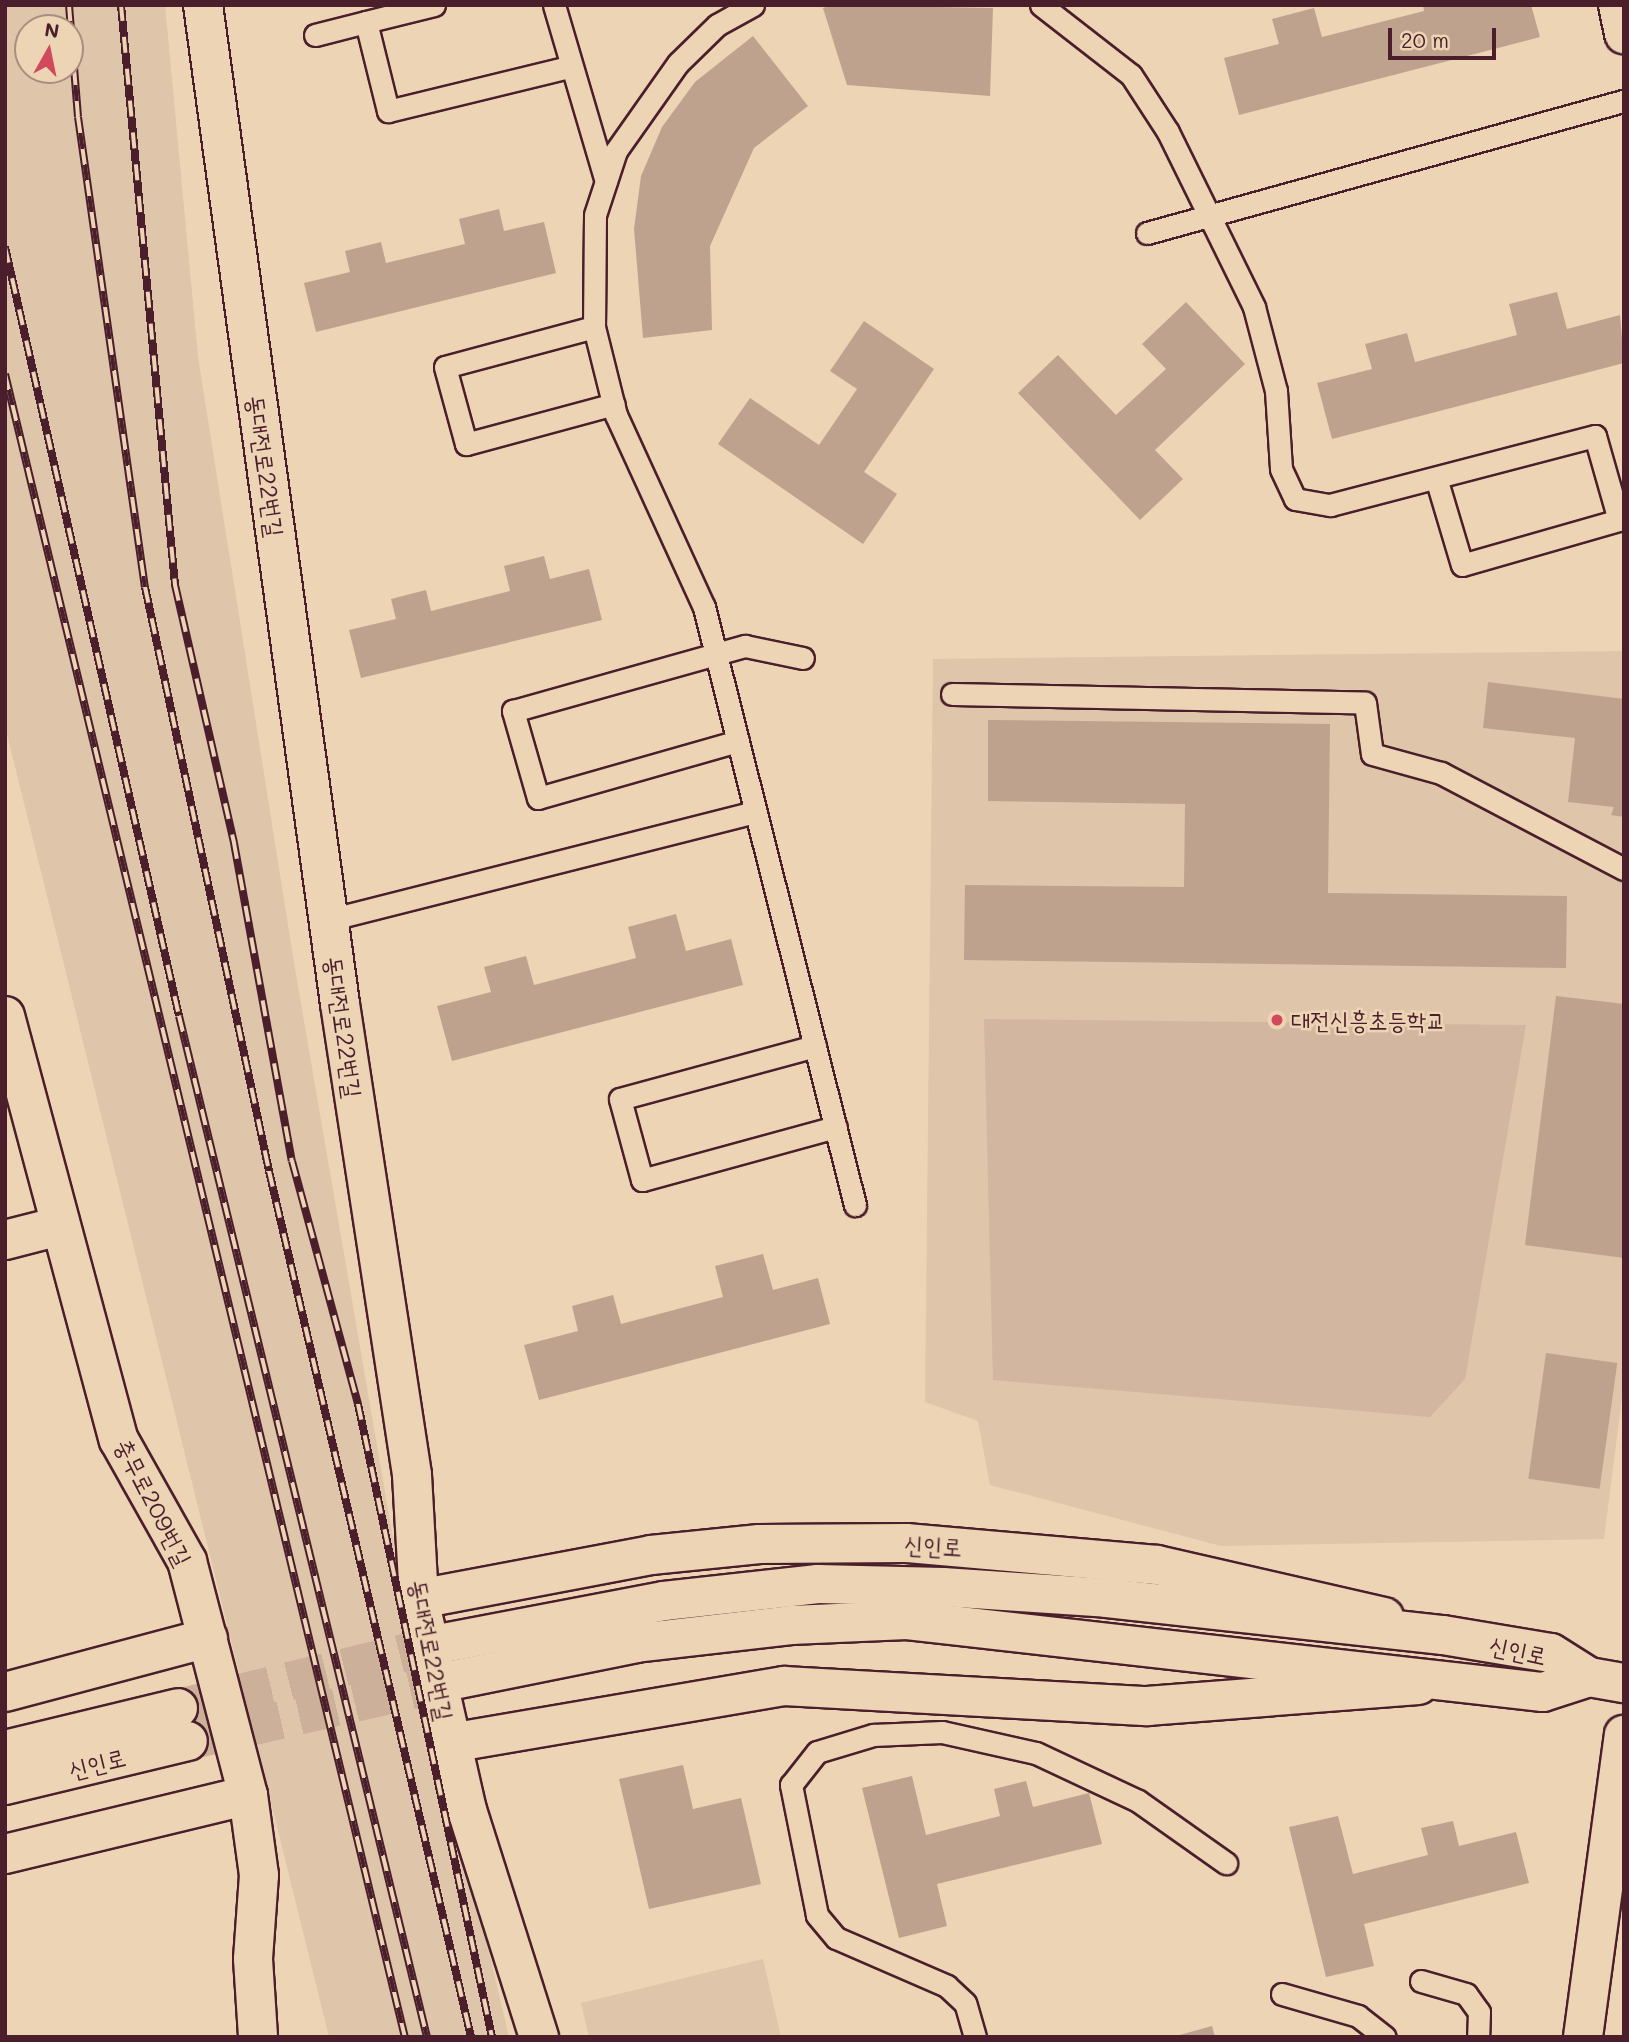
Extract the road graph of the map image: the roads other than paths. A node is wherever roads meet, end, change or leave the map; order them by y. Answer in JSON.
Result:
{"nodes":[{"id":1,"x":203,"y":5,"type":"edge"},
{"id":2,"x":434,"y":5,"type":"edge"},
{"id":3,"x":554,"y":5,"type":"edge"},
{"id":4,"x":753,"y":5,"type":"edge"},
{"id":5,"x":1041,"y":5,"type":"edge"},
{"id":6,"x":1618,"y":5,"type":"edge"},
{"id":7,"x":366,"y":22,"type":"junction"},
{"id":8,"x":1624,"y":34,"type":"edge"},
{"id":9,"x":315,"y":35,"type":"dead end"},
{"id":10,"x":569,"y":67,"type":"junction"},
{"id":11,"x":1624,"y":101,"type":"edge"},
{"id":12,"x":606,"y":182,"type":"junction"},
{"id":13,"x":1209,"y":212,"type":"junction"},
{"id":14,"x":1147,"y":233,"type":"dead end"},
{"id":15,"x":594,"y":327,"type":"junction"},
{"id":16,"x":614,"y":404,"type":"junction"},
{"id":17,"x":1437,"y":481,"type":"junction"},
{"id":18,"x":715,"y":653,"type":"junction"},
{"id":19,"x":803,"y":657,"type":"dead end"},
{"id":20,"x":952,"y":694,"type":"dead end"},
{"id":21,"x":738,"y":741,"type":"junction"},
{"id":22,"x":756,"y":812,"type":"junction"},
{"id":23,"x":1624,"y":869,"type":"edge"},
{"id":24,"x":328,"y":919,"type":"junction"},
{"id":25,"x":5,"y":1016,"type":"edge"},
{"id":26,"x":815,"y":1046,"type":"junction"},
{"id":27,"x":836,"y":1127,"type":"junction"},
{"id":28,"x":855,"y":1205,"type":"dead end"},
{"id":29,"x":60,"y":1226,"type":"junction"},
{"id":30,"x":5,"y":1240,"type":"edge"},
{"id":31,"x":419,"y":1599,"type":"junction"},
{"id":32,"x":1443,"y":1636,"type":"junction"},
{"id":33,"x":208,"y":1638,"type":"junction"},
{"id":34,"x":444,"y":1643,"type":"tunnel mouth"},
{"id":35,"x":458,"y":1679,"type":"tunnel mouth"},
{"id":36,"x":1450,"y":1680,"type":"junction"},
{"id":37,"x":1606,"y":1680,"type":"edge"},
{"id":38,"x":5,"y":1692,"type":"edge"},
{"id":39,"x":1624,"y":1735,"type":"edge"},
{"id":40,"x":450,"y":1743,"type":"junction"},
{"id":41,"x":5,"y":1750,"type":"edge"},
{"id":42,"x":5,"y":1785,"type":"edge"},
{"id":43,"x":248,"y":1795,"type":"junction"},
{"id":44,"x":5,"y":1854,"type":"edge"},
{"id":45,"x":1226,"y":1863,"type":"dead end"},
{"id":46,"x":1421,"y":1981,"type":"dead end"},
{"id":47,"x":1282,"y":1994,"type":"dead end"},
{"id":48,"x":258,"y":2037,"type":"edge"},
{"id":49,"x":538,"y":2037,"type":"edge"},
{"id":50,"x":975,"y":2037,"type":"edge"},
{"id":51,"x":1385,"y":2037,"type":"edge"},
{"id":52,"x":1478,"y":2037,"type":"edge"},
{"id":53,"x":1583,"y":2037,"type":"edge"}],
"edges":[{"from":1,"to":24,"type":"street","name":"동대전로22번길"},
{"from":2,"to":7,"type":"lane"},
{"from":3,"to":10,"type":"lane"},
{"from":4,"to":12,"type":"lane"},
{"from":5,"to":13,"type":"lane"},
{"from":6,"to":8,"type":"street"},
{"from":7,"to":9,"type":"lane"},
{"from":7,"to":10,"type":"lane"},
{"from":10,"to":12,"type":"lane"},
{"from":11,"to":13,"type":"lane"},
{"from":12,"to":15,"type":"lane"},
{"from":13,"to":14,"type":"lane"},
{"from":13,"to":17,"type":"lane"},
{"from":15,"to":16,"type":"lane"},
{"from":15,"to":16,"type":"lane"},
{"from":16,"to":18,"type":"lane"},
{"from":17,"to":17,"type":"lane"},
{"from":18,"to":19,"type":"lane"},
{"from":18,"to":21,"type":"lane"},
{"from":18,"to":21,"type":"lane"},
{"from":20,"to":23,"type":"lane"},
{"from":21,"to":22,"type":"lane"},
{"from":22,"to":24,"type":"lane"},
{"from":22,"to":26,"type":"lane"},
{"from":24,"to":31,"type":"street","name":"동대전로22번길"},
{"from":25,"to":29,"type":"street","name":"충무로209번길"},
{"from":26,"to":27,"type":"lane"},
{"from":26,"to":27,"type":"lane"},
{"from":27,"to":28,"type":"lane"},
{"from":29,"to":30,"type":"street"},
{"from":29,"to":33,"type":"street","name":"충무로209번길"},
{"from":31,"to":32,"type":"street","name":"신인로"},
{"from":31,"to":40,"type":"street","name":"동대전로22번길"},
{"from":32,"to":34,"type":"street","name":"신인로"},
{"from":32,"to":37,"type":"street","name":"신인로"},
{"from":33,"to":38,"type":"street"},
{"from":33,"to":43,"type":"street","name":"충무로209번길"},
{"from":35,"to":36,"type":"street","name":"신인로"},
{"from":36,"to":37,"type":"street","name":"신인로"},
{"from":36,"to":40,"type":"street","name":"신인로"},
{"from":39,"to":53,"type":"street"},
{"from":40,"to":49,"type":"street","name":"동대전로22번길"},
{"from":41,"to":42,"type":"street","name":"신인로"},
{"from":43,"to":44,"type":"street"},
{"from":43,"to":48,"type":"street","name":"충무로209번길"},
{"from":45,"to":50,"type":"lane"},
{"from":46,"to":52,"type":"lane"},
{"from":47,"to":51,"type":"lane"}]}
